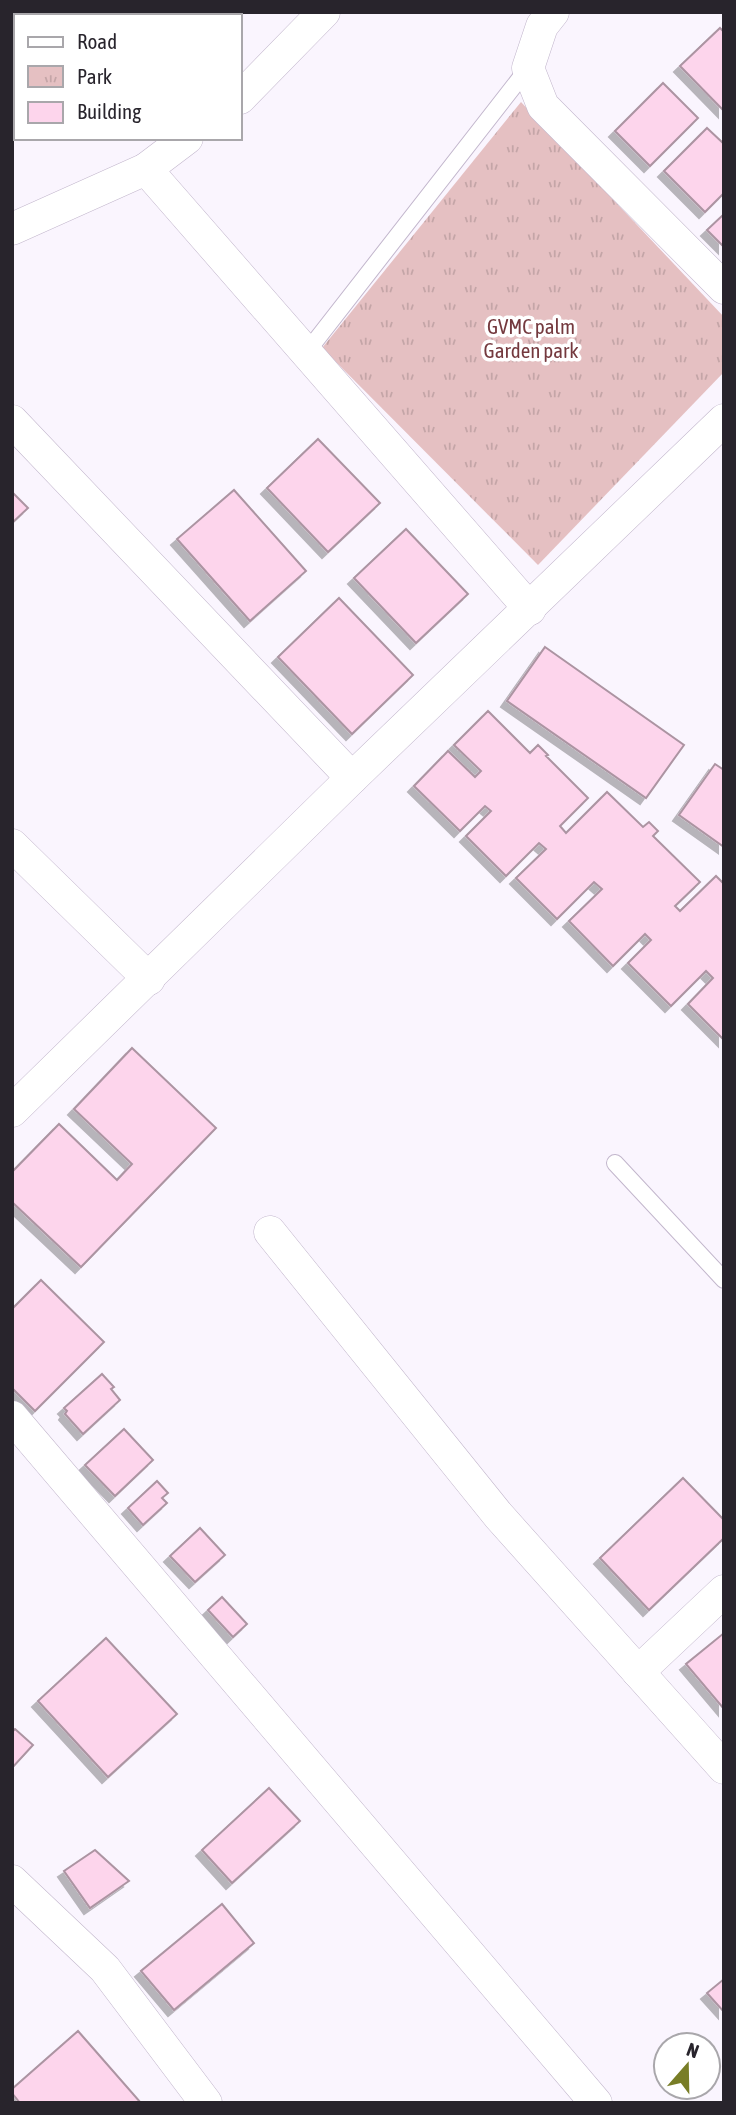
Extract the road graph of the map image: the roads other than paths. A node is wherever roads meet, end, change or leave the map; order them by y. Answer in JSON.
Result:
{"nodes":[{"id":1,"x":324,"y":12,"type":"edge"},
{"id":2,"x":552,"y":12,"type":"edge"},
{"id":3,"x":528,"y":68,"type":"junction"},
{"id":4,"x":242,"y":96,"type":"edge"},
{"id":5,"x":184,"y":140,"type":"edge"},
{"id":6,"x":146,"y":169,"type":"junction"},
{"id":7,"x":12,"y":229,"type":"edge"},
{"id":8,"x":724,"y":288,"type":"edge"},
{"id":9,"x":306,"y":353,"type":"junction"},
{"id":10,"x":724,"y":420,"type":"edge"},
{"id":11,"x":12,"y":422,"type":"edge"},
{"id":12,"x":530,"y":609,"type":"junction"},
{"id":13,"x":352,"y":778,"type":"junction"},
{"id":14,"x":12,"y":845,"type":"edge"},
{"id":15,"x":149,"y":979,"type":"junction"},
{"id":16,"x":12,"y":1111,"type":"edge"},
{"id":17,"x":615,"y":1163,"type":"dead end"},
{"id":18,"x":270,"y":1232,"type":"dead end"},
{"id":19,"x":724,"y":1280,"type":"edge"},
{"id":20,"x":12,"y":1417,"type":"edge"},
{"id":21,"x":724,"y":1591,"type":"edge"},
{"id":22,"x":638,"y":1672,"type":"junction"},
{"id":23,"x":724,"y":1768,"type":"edge"},
{"id":24,"x":12,"y":1881,"type":"edge"},
{"id":25,"x":206,"y":2103,"type":"edge"},
{"id":26,"x":596,"y":2103,"type":"edge"}],
"edges":[{"from":1,"to":4,"type":"street"},
{"from":2,"to":3,"type":"street"},
{"from":3,"to":8,"type":"street"},
{"from":3,"to":9,"type":"lane"},
{"from":5,"to":6,"type":"street"},
{"from":6,"to":7,"type":"street"},
{"from":6,"to":9,"type":"street"},
{"from":9,"to":12,"type":"street"},
{"from":10,"to":12,"type":"street"},
{"from":11,"to":13,"type":"street"},
{"from":12,"to":13,"type":"street"},
{"from":13,"to":15,"type":"street"},
{"from":14,"to":15,"type":"street"},
{"from":15,"to":16,"type":"street"},
{"from":17,"to":19,"type":"lane"},
{"from":18,"to":22,"type":"street"},
{"from":20,"to":26,"type":"street"},
{"from":21,"to":22,"type":"street"},
{"from":22,"to":23,"type":"street"},
{"from":24,"to":25,"type":"street"}]}
